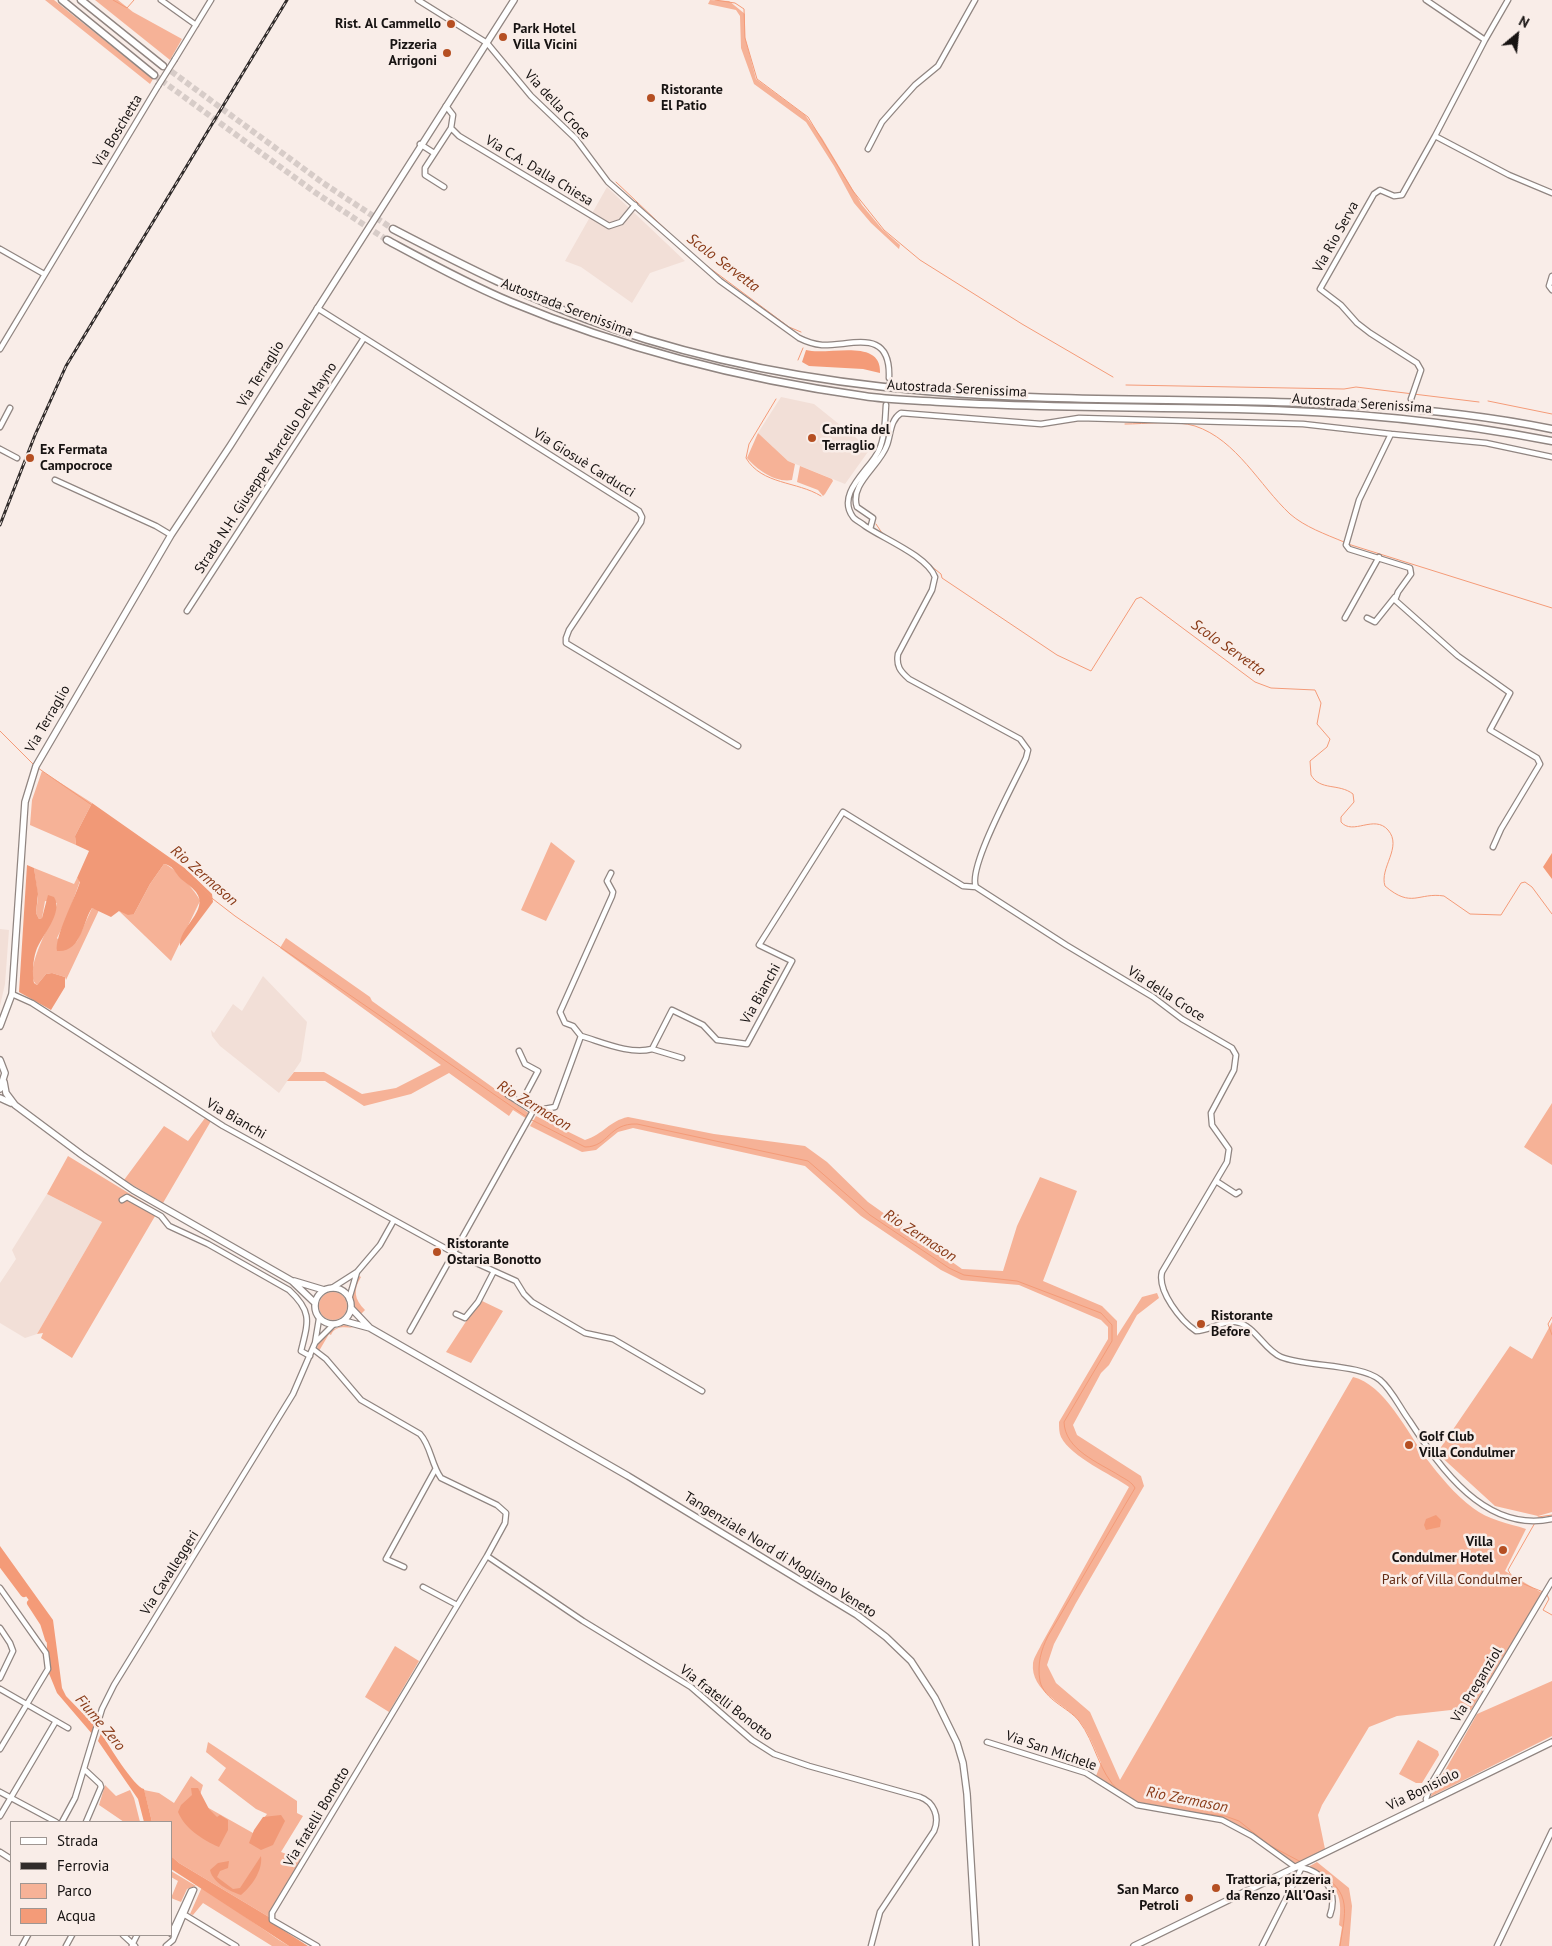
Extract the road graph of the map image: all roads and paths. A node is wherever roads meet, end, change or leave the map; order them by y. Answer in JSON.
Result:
{"nodes":[{"id":1,"x":62,"y":0,"type":"edge"},
{"id":2,"x":81,"y":0,"type":"edge"},
{"id":3,"x":161,"y":0,"type":"edge"},
{"id":4,"x":211,"y":0,"type":"edge"},
{"id":5,"x":418,"y":0,"type":"edge"},
{"id":6,"x":514,"y":0,"type":"edge"},
{"id":7,"x":975,"y":0,"type":"edge"},
{"id":8,"x":1426,"y":0,"type":"edge"},
{"id":9,"x":1508,"y":0,"type":"edge"},
{"id":10,"x":196,"y":25,"type":"junction"},
{"id":11,"x":1485,"y":40,"type":"junction"},
{"id":12,"x":487,"y":42,"type":"junction"},
{"id":13,"x":163,"y":66,"type":"tunnel mouth"},
{"id":14,"x":154,"y":75,"type":"tunnel mouth"},
{"id":15,"x":446,"y":106,"type":"junction"},
{"id":16,"x":451,"y":128,"type":"junction"},
{"id":17,"x":1435,"y":136,"type":"junction"},
{"id":18,"x":420,"y":144,"type":"junction"},
{"id":19,"x":868,"y":149,"type":"dead end"},
{"id":20,"x":434,"y":153,"type":"junction"},
{"id":21,"x":444,"y":187,"type":"dead end"},
{"id":22,"x":1552,"y":193,"type":"edge"},
{"id":23,"x":635,"y":205,"type":"junction"},
{"id":24,"x":393,"y":229,"type":"tunnel mouth"},
{"id":25,"x":387,"y":240,"type":"tunnel mouth"},
{"id":26,"x":0,"y":249,"type":"edge"},
{"id":27,"x":44,"y":274,"type":"junction"},
{"id":28,"x":1552,"y":276,"type":"edge"},
{"id":29,"x":1552,"y":290,"type":"edge"},
{"id":30,"x":317,"y":308,"type":"junction"},
{"id":31,"x":364,"y":338,"type":"junction"},
{"id":32,"x":0,"y":349,"type":"edge"},
{"id":33,"x":889,"y":378,"type":"tunnel mouth"},
{"id":34,"x":1412,"y":395,"type":"dead end"},
{"id":35,"x":886,"y":405,"type":"tunnel mouth"},
{"id":36,"x":10,"y":408,"type":"dead end"},
{"id":37,"x":0,"y":427,"type":"edge"},
{"id":38,"x":1552,"y":429,"type":"edge"},
{"id":39,"x":1391,"y":434,"type":"junction"},
{"id":40,"x":1552,"y":441,"type":"edge"},
{"id":41,"x":0,"y":449,"type":"edge"},
{"id":42,"x":1552,"y":457,"type":"edge"},
{"id":43,"x":17,"y":458,"type":"dead end"},
{"id":44,"x":55,"y":480,"type":"dead end"},
{"id":45,"x":870,"y":529,"type":"junction"},
{"id":46,"x":171,"y":535,"type":"junction"},
{"id":47,"x":1379,"y":557,"type":"junction"},
{"id":48,"x":1396,"y":596,"type":"junction"},
{"id":49,"x":187,"y":610,"type":"dead end"},
{"id":50,"x":1345,"y":618,"type":"dead end"},
{"id":51,"x":1367,"y":618,"type":"dead end"},
{"id":52,"x":738,"y":746,"type":"dead end"},
{"id":53,"x":1493,"y":847,"type":"dead end"},
{"id":54,"x":611,"y":873,"type":"dead end"},
{"id":55,"x":976,"y":887,"type":"junction"},
{"id":56,"x":12,"y":994,"type":"junction"},
{"id":57,"x":0,"y":1026,"type":"edge"},
{"id":58,"x":581,"y":1036,"type":"junction"},
{"id":59,"x":652,"y":1049,"type":"junction"},
{"id":60,"x":519,"y":1051,"type":"dead end"},
{"id":61,"x":682,"y":1058,"type":"dead end"},
{"id":62,"x":0,"y":1060,"type":"edge"},
{"id":63,"x":4,"y":1082,"type":"junction"},
{"id":64,"x":0,"y":1089,"type":"edge"},
{"id":65,"x":508,"y":1095,"type":"dead end"},
{"id":66,"x":0,"y":1098,"type":"edge"},
{"id":67,"x":521,"y":1103,"type":"junction"},
{"id":68,"x":15,"y":1105,"type":"junction"},
{"id":69,"x":532,"y":1113,"type":"junction"},
{"id":70,"x":1216,"y":1181,"type":"junction"},
{"id":71,"x":1239,"y":1192,"type":"dead end"},
{"id":72,"x":122,"y":1200,"type":"dead end"},
{"id":73,"x":394,"y":1220,"type":"junction"},
{"id":74,"x":454,"y":1253,"type":"junction"},
{"id":75,"x":494,"y":1271,"type":"junction"},
{"id":76,"x":358,"y":1272,"type":"junction"},
{"id":77,"x":292,"y":1281,"type":"junction"},
{"id":78,"x":332,"y":1288,"type":"junction"},
{"id":79,"x":324,"y":1290,"type":"junction"},
{"id":80,"x":349,"y":1299,"type":"junction"},
{"id":81,"x":315,"y":1303,"type":"junction"},
{"id":82,"x":351,"y":1308,"type":"junction"},
{"id":83,"x":456,"y":1314,"type":"dead end"},
{"id":84,"x":319,"y":1319,"type":"junction"},
{"id":85,"x":344,"y":1321,"type":"junction"},
{"id":86,"x":333,"y":1325,"type":"junction"},
{"id":87,"x":370,"y":1328,"type":"junction"},
{"id":88,"x":410,"y":1330,"type":"dead end"},
{"id":89,"x":315,"y":1343,"type":"junction"},
{"id":90,"x":313,"y":1349,"type":"junction"},
{"id":91,"x":310,"y":1356,"type":"junction"},
{"id":92,"x":702,"y":1391,"type":"dead end"},
{"id":93,"x":435,"y":1470,"type":"junction"},
{"id":94,"x":1552,"y":1519,"type":"edge"},
{"id":95,"x":488,"y":1556,"type":"junction"},
{"id":96,"x":404,"y":1567,"type":"dead end"},
{"id":97,"x":1551,"y":1584,"type":"edge"},
{"id":98,"x":422,"y":1587,"type":"dead end"},
{"id":99,"x":0,"y":1588,"type":"edge"},
{"id":100,"x":457,"y":1606,"type":"junction"},
{"id":101,"x":0,"y":1628,"type":"edge"},
{"id":102,"x":0,"y":1678,"type":"edge"},
{"id":103,"x":0,"y":1690,"type":"edge"},
{"id":104,"x":27,"y":1705,"type":"junction"},
{"id":105,"x":56,"y":1721,"type":"junction"},
{"id":106,"x":68,"y":1728,"type":"dead end"},
{"id":107,"x":987,"y":1742,"type":"dead end"},
{"id":108,"x":1552,"y":1742,"type":"edge"},
{"id":109,"x":0,"y":1749,"type":"edge"},
{"id":110,"x":84,"y":1769,"type":"junction"},
{"id":111,"x":0,"y":1792,"type":"edge"},
{"id":112,"x":10,"y":1798,"type":"junction"},
{"id":113,"x":1427,"y":1802,"type":"junction"},
{"id":114,"x":0,"y":1816,"type":"edge"},
{"id":115,"x":54,"y":1821,"type":"edge"},
{"id":116,"x":63,"y":1821,"type":"edge"},
{"id":117,"x":86,"y":1821,"type":"edge"},
{"id":118,"x":1552,"y":1830,"type":"edge"},
{"id":119,"x":1304,"y":1864,"type":"junction"},
{"id":120,"x":1295,"y":1866,"type":"junction"},
{"id":121,"x":185,"y":1915,"type":"junction"},
{"id":122,"x":1330,"y":1915,"type":"dead end"},
{"id":123,"x":172,"y":1932,"type":"edge"},
{"id":124,"x":124,"y":1936,"type":"edge"},
{"id":125,"x":133,"y":1945,"type":"edge"},
{"id":126,"x":166,"y":1946,"type":"edge"},
{"id":127,"x":236,"y":1946,"type":"edge"},
{"id":128,"x":317,"y":1946,"type":"edge"},
{"id":129,"x":871,"y":1946,"type":"edge"},
{"id":130,"x":976,"y":1946,"type":"edge"},
{"id":131,"x":1134,"y":1946,"type":"edge"},
{"id":132,"x":1262,"y":1946,"type":"edge"},
{"id":133,"x":1497,"y":1946,"type":"edge"}],
"edges":[{"from":1,"to":14,"type":"highway"},
{"from":2,"to":13,"type":"highway"},
{"from":3,"to":10,"type":"street"},
{"from":4,"to":10,"type":"street","name":"Via Boschetta"},
{"from":5,"to":12,"type":"street","name":"Via della Croce"},
{"from":6,"to":12,"type":"main road","name":"Via Terraglio"},
{"from":7,"to":19,"type":"street"},
{"from":8,"to":11,"type":"street"},
{"from":9,"to":11,"type":"street"},
{"from":10,"to":27,"type":"street","name":"Via Boschetta","bridge":true},
{"from":11,"to":17,"type":"street"},
{"from":12,"to":15,"type":"main road","name":"Via Terraglio"},
{"from":12,"to":23,"type":"street","name":"Via della Croce"},
{"from":15,"to":16,"type":"street"},
{"from":15,"to":18,"type":"main road","name":"Via Terraglio"},
{"from":16,"to":20,"type":"street"},
{"from":16,"to":23,"type":"street","name":"Via C.A. Dalla Chiesa"},
{"from":17,"to":22,"type":"street"},
{"from":17,"to":34,"type":"street","name":"Via Rio Serva"},
{"from":18,"to":20,"type":"street"},
{"from":18,"to":30,"type":"main road","name":"Via Terraglio"},
{"from":20,"to":21,"type":"street"},
{"from":23,"to":33,"type":"street","name":"Via della Croce"},
{"from":24,"to":38,"type":"highway","name":"Autostrada Serenissima"},
{"from":25,"to":40,"type":"highway","name":"Autostrada Serenissima"},
{"from":26,"to":27,"type":"street"},
{"from":27,"to":32,"type":"street","name":"Via Boschetta"},
{"from":28,"to":29,"type":"street"},
{"from":30,"to":31,"type":"street","name":"Via Giosuè Carducci"},
{"from":30,"to":46,"type":"main road","name":"Via Terraglio"},
{"from":31,"to":49,"type":"street","name":"Strada N.H. Giuseppe Marcello Del Mayno"},
{"from":31,"to":52,"type":"street","name":"Via Giosuè Carducci"},
{"from":35,"to":45,"type":"street"},
{"from":36,"to":37,"type":"street"},
{"from":39,"to":42,"type":"street"},
{"from":39,"to":45,"type":"street"},
{"from":39,"to":47,"type":"street"},
{"from":41,"to":43,"type":"street"},
{"from":44,"to":46,"type":"street"},
{"from":45,"to":55,"type":"street"},
{"from":46,"to":56,"type":"main road","name":"Via Terraglio"},
{"from":47,"to":48,"type":"street"},
{"from":47,"to":50,"type":"street"},
{"from":48,"to":51,"type":"street"},
{"from":48,"to":53,"type":"street"},
{"from":54,"to":58,"type":"street"},
{"from":55,"to":59,"type":"street","name":"Via Bianchi"},
{"from":55,"to":70,"type":"street","name":"Via della Croce"},
{"from":56,"to":57,"type":"main road","name":"Via Terraglio"},
{"from":56,"to":73,"type":"street","name":"Via Bianchi"},
{"from":58,"to":59,"type":"street"},
{"from":58,"to":69,"type":"street"},
{"from":59,"to":61,"type":"street"},
{"from":60,"to":67,"type":"street"},
{"from":62,"to":63,"type":"main road"},
{"from":63,"to":64,"type":"main road"},
{"from":63,"to":68,"type":"main road"},
{"from":65,"to":67,"type":"street"},
{"from":66,"to":68,"type":"main road"},
{"from":67,"to":69,"type":"street"},
{"from":68,"to":77,"type":"main road"},
{"from":69,"to":74,"type":"street"},
{"from":70,"to":71,"type":"street"},
{"from":70,"to":94,"type":"street","name":"Via della Croce"},
{"from":72,"to":91,"type":"street"},
{"from":73,"to":74,"type":"street","name":"Via Bianchi"},
{"from":73,"to":76,"type":"street"},
{"from":74,"to":75,"type":"street","name":"Via Bianchi"},
{"from":74,"to":88,"type":"street"},
{"from":75,"to":83,"type":"street"},
{"from":75,"to":92,"type":"street","name":"Via Bianchi"},
{"from":76,"to":78,"type":"street"},
{"from":76,"to":80,"type":"street"},
{"from":77,"to":79,"type":"main road"},
{"from":77,"to":81,"type":"main road"},
{"from":78,"to":79,"type":"main road"},
{"from":78,"to":80,"type":"main road"},
{"from":79,"to":81,"type":"main road"},
{"from":80,"to":82,"type":"main road"},
{"from":81,"to":84,"type":"main road"},
{"from":82,"to":85,"type":"main road"},
{"from":82,"to":87,"type":"main road"},
{"from":84,"to":86,"type":"main road"},
{"from":84,"to":89,"type":"street","name":"Via Cavalleggeri"},
{"from":85,"to":86,"type":"main road"},
{"from":85,"to":87,"type":"main road"},
{"from":86,"to":89,"type":"street"},
{"from":87,"to":130,"type":"main road","name":"Tangenziale Nord di Mogliano Veneto"},
{"from":89,"to":90,"type":"street","name":"Via Cavalleggeri"},
{"from":90,"to":91,"type":"street","name":"Via Cavalleggeri"},
{"from":90,"to":93,"type":"street"},
{"from":91,"to":110,"type":"street","name":"Via Cavalleggeri"},
{"from":93,"to":95,"type":"street","name":"Via fratelli Bonotto"},
{"from":93,"to":96,"type":"street"},
{"from":95,"to":100,"type":"street","name":"Via fratelli Bonotto"},
{"from":95,"to":129,"type":"street","name":"Via fratelli Bonotto"},
{"from":97,"to":113,"type":"street","name":"Via Preganziol"},
{"from":98,"to":100,"type":"street"},
{"from":99,"to":104,"type":"street"},
{"from":100,"to":128,"type":"street","name":"Via fratelli Bonotto"},
{"from":101,"to":102,"type":"street"},
{"from":103,"to":104,"type":"street"},
{"from":104,"to":105,"type":"street"},
{"from":104,"to":109,"type":"street"},
{"from":105,"to":106,"type":"street"},
{"from":105,"to":112,"type":"street"},
{"from":107,"to":120,"type":"street","name":"Via San Michele"},
{"from":108,"to":113,"type":"main road","name":"Via Bonisiolo"},
{"from":110,"to":116,"type":"street","name":"Via Cavalleggeri"},
{"from":110,"to":117,"type":"street"},
{"from":111,"to":112,"type":"street"},
{"from":112,"to":114,"type":"street"},
{"from":112,"to":115,"type":"street"},
{"from":113,"to":119,"type":"main road","name":"Via Bonisiolo"},
{"from":118,"to":133,"type":"street"},
{"from":119,"to":120,"type":"main road","name":"Via Bonisiolo"},
{"from":119,"to":122,"type":"street"},
{"from":119,"to":132,"type":"street"},
{"from":120,"to":131,"type":"main road","name":"Via Bonisiolo"},
{"from":121,"to":123,"type":"street"},
{"from":121,"to":126,"type":"street"},
{"from":121,"to":127,"type":"street"},
{"from":124,"to":125,"type":"street"}]}
